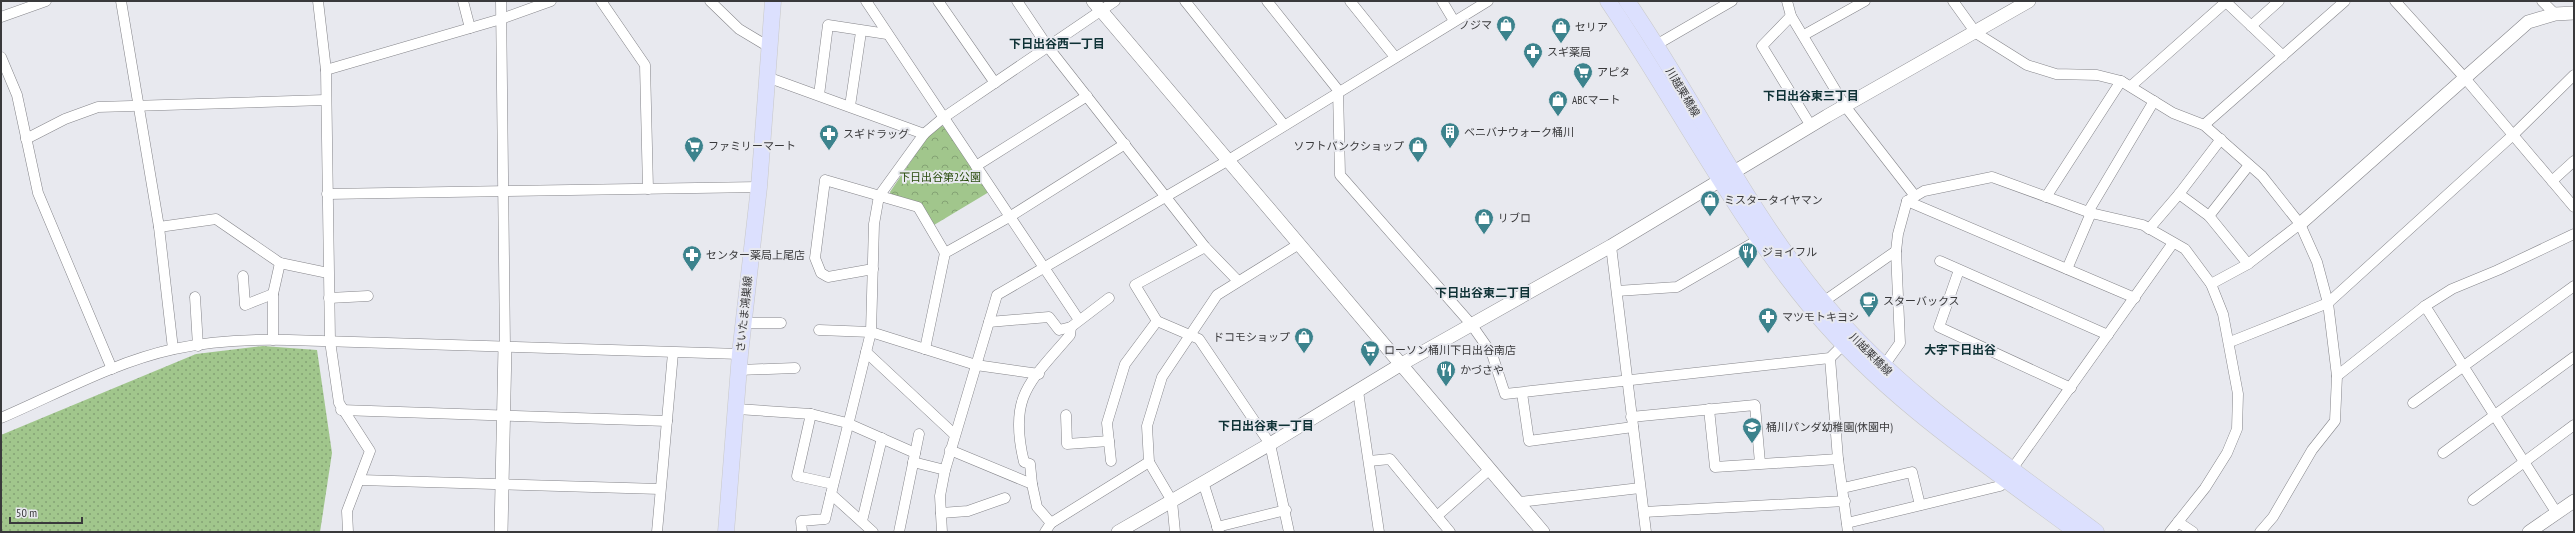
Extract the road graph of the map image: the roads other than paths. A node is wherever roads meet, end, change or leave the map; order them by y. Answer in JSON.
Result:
{"nodes":[{"id":1,"x":46,"y":1,"type":"edge"},
{"id":2,"x":121,"y":1,"type":"edge"},
{"id":3,"x":318,"y":1,"type":"edge"},
{"id":4,"x":463,"y":1,"type":"edge"},
{"id":5,"x":501,"y":1,"type":"edge"},
{"id":6,"x":551,"y":1,"type":"edge"},
{"id":7,"x":601,"y":1,"type":"edge"},
{"id":8,"x":710,"y":1,"type":"edge"},
{"id":9,"x":773,"y":1,"type":"edge"},
{"id":10,"x":866,"y":1,"type":"edge"},
{"id":11,"x":938,"y":1,"type":"edge"},
{"id":12,"x":1017,"y":1,"type":"edge"},
{"id":13,"x":1115,"y":1,"type":"edge"},
{"id":14,"x":1185,"y":1,"type":"edge"},
{"id":15,"x":1267,"y":1,"type":"edge"},
{"id":16,"x":1350,"y":1,"type":"edge"},
{"id":17,"x":1442,"y":1,"type":"edge"},
{"id":18,"x":1488,"y":1,"type":"edge"},
{"id":19,"x":1608,"y":1,"type":"edge"},
{"id":20,"x":1627,"y":1,"type":"edge"},
{"id":21,"x":1732,"y":1,"type":"edge"},
{"id":22,"x":1787,"y":1,"type":"edge"},
{"id":23,"x":1865,"y":1,"type":"edge"},
{"id":24,"x":1954,"y":1,"type":"edge"},
{"id":25,"x":2028,"y":1,"type":"edge"},
{"id":26,"x":2226,"y":1,"type":"edge"},
{"id":27,"x":2279,"y":1,"type":"edge"},
{"id":28,"x":2345,"y":1,"type":"edge"},
{"id":29,"x":2394,"y":1,"type":"edge"},
{"id":30,"x":2542,"y":1,"type":"edge"},
{"id":31,"x":1097,"y":6,"type":"edge"},
{"id":32,"x":2555,"y":14,"type":"junction"},
{"id":33,"x":2574,"y":14,"type":"edge"},
{"id":34,"x":1791,"y":16,"type":"junction"},
{"id":35,"x":1,"y":17,"type":"edge"},
{"id":36,"x":502,"y":19,"type":"junction"},
{"id":37,"x":1454,"y":21,"type":"junction"},
{"id":38,"x":2251,"y":26,"type":"junction"},
{"id":39,"x":470,"y":28,"type":"junction"},
{"id":40,"x":861,"y":32,"type":"junction"},
{"id":41,"x":1976,"y":33,"type":"junction"},
{"id":42,"x":887,"y":34,"type":"junction"},
{"id":43,"x":1804,"y":36,"type":"junction"},
{"id":44,"x":1656,"y":45,"type":"junction"},
{"id":45,"x":769,"y":47,"type":"junction"},
{"id":46,"x":1048,"y":47,"type":"junction"},
{"id":47,"x":1395,"y":56,"type":"junction"},
{"id":48,"x":2282,"y":56,"type":"junction"},
{"id":49,"x":1,"y":57,"type":"edge"},
{"id":50,"x":326,"y":70,"type":"junction"},
{"id":51,"x":2574,"y":75,"type":"edge"},
{"id":52,"x":767,"y":77,"type":"junction"},
{"id":53,"x":2464,"y":77,"type":"junction"},
{"id":54,"x":2121,"y":81,"type":"junction"},
{"id":55,"x":995,"y":83,"type":"junction"},
{"id":56,"x":2131,"y":86,"type":"junction"},
{"id":57,"x":1338,"y":90,"type":"junction"},
{"id":58,"x":819,"y":95,"type":"junction"},
{"id":59,"x":1086,"y":96,"type":"junction"},
{"id":60,"x":325,"y":100,"type":"junction"},
{"id":61,"x":2154,"y":101,"type":"junction"},
{"id":62,"x":139,"y":105,"type":"junction"},
{"id":63,"x":850,"y":106,"type":"junction"},
{"id":64,"x":1845,"y":106,"type":"junction"},
{"id":65,"x":943,"y":118,"type":"junction"},
{"id":66,"x":1284,"y":125,"type":"junction"},
{"id":67,"x":2204,"y":125,"type":"junction"},
{"id":68,"x":1811,"y":126,"type":"junction"},
{"id":69,"x":924,"y":134,"type":"junction"},
{"id":70,"x":2513,"y":135,"type":"junction"},
{"id":71,"x":26,"y":139,"type":"junction"},
{"id":72,"x":2221,"y":139,"type":"junction"},
{"id":73,"x":1125,"y":144,"type":"junction"},
{"id":74,"x":1227,"y":161,"type":"junction"},
{"id":75,"x":2574,"y":161,"type":"edge"},
{"id":76,"x":2249,"y":165,"type":"junction"},
{"id":77,"x":976,"y":166,"type":"junction"},
{"id":78,"x":1726,"y":178,"type":"junction"},
{"id":79,"x":2552,"y":181,"type":"junction"},
{"id":80,"x":759,"y":188,"type":"junction"},
{"id":81,"x":648,"y":189,"type":"junction"},
{"id":82,"x":503,"y":192,"type":"junction"},
{"id":83,"x":328,"y":194,"type":"junction"},
{"id":84,"x":2178,"y":194,"type":"junction"},
{"id":85,"x":879,"y":196,"type":"junction"},
{"id":86,"x":1166,"y":196,"type":"junction"},
{"id":87,"x":2046,"y":198,"type":"junction"},
{"id":88,"x":1911,"y":199,"type":"junction"},
{"id":89,"x":2574,"y":207,"type":"edge"},
{"id":90,"x":2090,"y":212,"type":"junction"},
{"id":91,"x":1010,"y":216,"type":"junction"},
{"id":92,"x":2209,"y":216,"type":"junction"},
{"id":93,"x":2300,"y":224,"type":"junction"},
{"id":94,"x":159,"y":227,"type":"junction"},
{"id":95,"x":2149,"y":229,"type":"junction"},
{"id":96,"x":2574,"y":234,"type":"edge"},
{"id":97,"x":1758,"y":240,"type":"junction"},
{"id":98,"x":2173,"y":243,"type":"junction"},
{"id":99,"x":1299,"y":244,"type":"junction"},
{"id":100,"x":1611,"y":246,"type":"junction"},
{"id":101,"x":1205,"y":247,"type":"junction"},
{"id":102,"x":1896,"y":251,"type":"junction"},
{"id":103,"x":945,"y":253,"type":"junction"},
{"id":104,"x":1940,"y":261,"type":"dead end"},
{"id":105,"x":280,"y":264,"type":"junction"},
{"id":106,"x":2248,"y":264,"type":"junction"},
{"id":107,"x":1044,"y":268,"type":"junction"},
{"id":108,"x":873,"y":269,"type":"junction"},
{"id":109,"x":2067,"y":269,"type":"junction"},
{"id":110,"x":1959,"y":270,"type":"junction"},
{"id":111,"x":328,"y":273,"type":"junction"},
{"id":112,"x":243,"y":276,"type":"dead end"},
{"id":113,"x":1238,"y":281,"type":"junction"},
{"id":114,"x":2211,"y":284,"type":"junction"},
{"id":115,"x":2574,"y":286,"type":"edge"},
{"id":116,"x":1617,"y":291,"type":"junction"},
{"id":117,"x":273,"y":294,"type":"junction"},
{"id":118,"x":195,"y":296,"type":"dead end"},
{"id":119,"x":368,"y":296,"type":"dead end"},
{"id":120,"x":328,"y":298,"type":"junction"},
{"id":121,"x":1109,"y":298,"type":"dead end"},
{"id":122,"x":2135,"y":298,"type":"junction"},
{"id":123,"x":1823,"y":302,"type":"junction"},
{"id":124,"x":2328,"y":302,"type":"junction"},
{"id":125,"x":2425,"y":306,"type":"junction"},
{"id":126,"x":1079,"y":320,"type":"junction"},
{"id":127,"x":1157,"y":321,"type":"junction"},
{"id":128,"x":989,"y":322,"type":"junction"},
{"id":129,"x":743,"y":323,"type":"junction"},
{"id":130,"x":781,"y":323,"type":"dead end"},
{"id":131,"x":1471,"y":324,"type":"junction"},
{"id":132,"x":1071,"y":327,"type":"junction"},
{"id":133,"x":819,"y":330,"type":"dead end"},
{"id":134,"x":871,"y":332,"type":"junction"},
{"id":135,"x":1190,"y":334,"type":"junction"},
{"id":136,"x":2108,"y":335,"type":"junction"},
{"id":137,"x":273,"y":340,"type":"junction"},
{"id":138,"x":330,"y":341,"type":"junction"},
{"id":139,"x":2230,"y":342,"type":"junction"},
{"id":140,"x":1844,"y":344,"type":"junction"},
{"id":141,"x":198,"y":346,"type":"junction"},
{"id":142,"x":505,"y":347,"type":"junction"},
{"id":143,"x":173,"y":349,"type":"junction"},
{"id":144,"x":925,"y":349,"type":"junction"},
{"id":145,"x":866,"y":352,"type":"junction"},
{"id":146,"x":673,"y":353,"type":"junction"},
{"id":147,"x":2574,"y":357,"type":"edge"},
{"id":148,"x":1830,"y":358,"type":"junction"},
{"id":149,"x":740,"y":362,"type":"junction"},
{"id":150,"x":976,"y":365,"type":"junction"},
{"id":151,"x":1400,"y":365,"type":"junction"},
{"id":152,"x":1882,"y":367,"type":"junction"},
{"id":153,"x":2464,"y":367,"type":"junction"},
{"id":154,"x":795,"y":368,"type":"dead end"},
{"id":155,"x":112,"y":369,"type":"junction"},
{"id":156,"x":1039,"y":374,"type":"junction"},
{"id":157,"x":2337,"y":376,"type":"junction"},
{"id":158,"x":1627,"y":379,"type":"junction"},
{"id":159,"x":2071,"y":388,"type":"junction"},
{"id":160,"x":1358,"y":391,"type":"junction"},
{"id":161,"x":1522,"y":393,"type":"junction"},
{"id":162,"x":2413,"y":403,"type":"dead end"},
{"id":163,"x":737,"y":409,"type":"junction"},
{"id":164,"x":1709,"y":409,"type":"junction"},
{"id":165,"x":341,"y":410,"type":"junction"},
{"id":166,"x":811,"y":414,"type":"junction"},
{"id":167,"x":1066,"y":415,"type":"dead end"},
{"id":168,"x":2495,"y":415,"type":"junction"},
{"id":169,"x":504,"y":416,"type":"junction"},
{"id":170,"x":1,"y":418,"type":"edge"},
{"id":171,"x":667,"y":421,"type":"junction"},
{"id":172,"x":1632,"y":422,"type":"junction"},
{"id":173,"x":847,"y":423,"type":"junction"},
{"id":174,"x":2574,"y":425,"type":"edge"},
{"id":175,"x":919,"y":434,"type":"dead end"},
{"id":176,"x":955,"y":436,"type":"junction"},
{"id":177,"x":882,"y":438,"type":"junction"},
{"id":178,"x":1109,"y":441,"type":"junction"},
{"id":179,"x":1270,"y":444,"type":"junction"},
{"id":180,"x":950,"y":450,"type":"junction"},
{"id":181,"x":2443,"y":453,"type":"dead end"},
{"id":182,"x":914,"y":457,"type":"junction"},
{"id":183,"x":1838,"y":459,"type":"junction"},
{"id":184,"x":1110,"y":461,"type":"dead end"},
{"id":185,"x":1369,"y":461,"type":"junction"},
{"id":186,"x":1149,"y":462,"type":"junction"},
{"id":187,"x":2525,"y":462,"type":"junction"},
{"id":188,"x":1760,"y":463,"type":"junction"},
{"id":189,"x":1490,"y":469,"type":"junction"},
{"id":190,"x":945,"y":470,"type":"junction"},
{"id":191,"x":2008,"y":474,"type":"junction"},
{"id":192,"x":360,"y":480,"type":"junction"},
{"id":193,"x":1203,"y":482,"type":"junction"},
{"id":194,"x":504,"y":484,"type":"junction"},
{"id":195,"x":1032,"y":484,"type":"junction"},
{"id":196,"x":1640,"y":488,"type":"junction"},
{"id":197,"x":1843,"y":488,"type":"junction"},
{"id":198,"x":660,"y":489,"type":"junction"},
{"id":199,"x":832,"y":489,"type":"junction"},
{"id":200,"x":1005,"y":498,"type":"dead end"},
{"id":201,"x":2473,"y":500,"type":"dead end"},
{"id":202,"x":1172,"y":501,"type":"junction"},
{"id":203,"x":1844,"y":501,"type":"junction"},
{"id":204,"x":2574,"y":501,"type":"edge"},
{"id":205,"x":1519,"y":502,"type":"junction"},
{"id":206,"x":1920,"y":505,"type":"junction"},
{"id":207,"x":1286,"y":510,"type":"junction"},
{"id":208,"x":1644,"y":512,"type":"junction"},
{"id":209,"x":2556,"y":512,"type":"junction"},
{"id":210,"x":941,"y":513,"type":"junction"},
{"id":211,"x":1437,"y":516,"type":"junction"},
{"id":212,"x":862,"y":521,"type":"junction"},
{"id":213,"x":2178,"y":522,"type":"junction"},
{"id":214,"x":1048,"y":528,"type":"edge"},
{"id":215,"x":1848,"y":528,"type":"edge"},
{"id":216,"x":1218,"y":529,"type":"edge"},
{"id":217,"x":348,"y":532,"type":"edge"},
{"id":218,"x":501,"y":532,"type":"edge"},
{"id":219,"x":657,"y":532,"type":"edge"},
{"id":220,"x":726,"y":532,"type":"edge"},
{"id":221,"x":802,"y":532,"type":"edge"},
{"id":222,"x":873,"y":532,"type":"edge"},
{"id":223,"x":899,"y":532,"type":"edge"},
{"id":224,"x":942,"y":532,"type":"edge"},
{"id":225,"x":1118,"y":532,"type":"edge"},
{"id":226,"x":1175,"y":532,"type":"edge"},
{"id":227,"x":1290,"y":532,"type":"edge"},
{"id":228,"x":1380,"y":532,"type":"edge"},
{"id":229,"x":1450,"y":532,"type":"edge"},
{"id":230,"x":1544,"y":532,"type":"edge"},
{"id":231,"x":1646,"y":532,"type":"edge"},
{"id":232,"x":2077,"y":532,"type":"edge"},
{"id":233,"x":2096,"y":532,"type":"edge"},
{"id":234,"x":2170,"y":532,"type":"edge"},
{"id":235,"x":2193,"y":532,"type":"edge"},
{"id":236,"x":2260,"y":532,"type":"edge"},
{"id":237,"x":2529,"y":532,"type":"edge"}],
"edges":[{"from":1,"to":35,"type":"street"},
{"from":2,"to":62,"type":"street"},
{"from":3,"to":50,"type":"street"},
{"from":4,"to":39,"type":"street"},
{"from":5,"to":36,"type":"street"},
{"from":6,"to":36,"type":"street"},
{"from":7,"to":81,"type":"street"},
{"from":8,"to":45,"type":"street"},
{"from":9,"to":45,"type":"main road","name":"さいたま鴻巣線"},
{"from":10,"to":42,"type":"street"},
{"from":11,"to":55,"type":"street"},
{"from":12,"to":46,"type":"street"},
{"from":13,"to":31,"type":"street"},
{"from":14,"to":66,"type":"street"},
{"from":15,"to":57,"type":"street"},
{"from":16,"to":47,"type":"street"},
{"from":17,"to":37,"type":"street"},
{"from":18,"to":37,"type":"street"},
{"from":19,"to":78,"type":"main road","name":"川越栗橋線"},
{"from":20,"to":44,"type":"main road","name":"川越栗橋線"},
{"from":21,"to":44,"type":"street"},
{"from":22,"to":34,"type":"street"},
{"from":23,"to":43,"type":"street"},
{"from":24,"to":41,"type":"street"},
{"from":25,"to":41,"type":"street"},
{"from":26,"to":38,"type":"street"},
{"from":26,"to":56,"type":"street"},
{"from":27,"to":38,"type":"street"},
{"from":28,"to":48,"type":"street"},
{"from":29,"to":53,"type":"street"},
{"from":30,"to":32,"type":"street"},
{"from":31,"to":46,"type":"street"},
{"from":31,"to":74,"type":"street"},
{"from":32,"to":33,"type":"street"},
{"from":32,"to":53,"type":"street"},
{"from":34,"to":43,"type":"street"},
{"from":34,"to":68,"type":"street"},
{"from":36,"to":39,"type":"street"},
{"from":36,"to":82,"type":"street"},
{"from":37,"to":47,"type":"street"},
{"from":38,"to":48,"type":"street"},
{"from":39,"to":50,"type":"street"},
{"from":40,"to":42,"type":"street"},
{"from":40,"to":58,"type":"street"},
{"from":40,"to":63,"type":"street"},
{"from":41,"to":54,"type":"street"},
{"from":41,"to":64,"type":"street"},
{"from":42,"to":65,"type":"street"},
{"from":43,"to":64,"type":"street"},
{"from":44,"to":78,"type":"main road","name":"川越栗橋線"},
{"from":45,"to":52,"type":"main road","name":"さいたま鴻巣線"},
{"from":46,"to":55,"type":"street"},
{"from":46,"to":59,"type":"street"},
{"from":47,"to":57,"type":"street"},
{"from":48,"to":67,"type":"street"},
{"from":49,"to":71,"type":"street"},
{"from":50,"to":60,"type":"street"},
{"from":51,"to":70,"type":"street"},
{"from":52,"to":58,"type":"street"},
{"from":52,"to":80,"type":"main road","name":"さいたま鴻巣線"},
{"from":53,"to":70,"type":"street"},
{"from":53,"to":93,"type":"street"},
{"from":54,"to":56,"type":"street"},
{"from":54,"to":87,"type":"street"},
{"from":55,"to":65,"type":"street"},
{"from":56,"to":61,"type":"street"},
{"from":57,"to":66,"type":"street"},
{"from":57,"to":131,"type":"street"},
{"from":58,"to":63,"type":"street"},
{"from":59,"to":73,"type":"street"},
{"from":59,"to":77,"type":"street"},
{"from":60,"to":62,"type":"street"},
{"from":60,"to":83,"type":"street"},
{"from":61,"to":67,"type":"street"},
{"from":61,"to":90,"type":"street"},
{"from":62,"to":71,"type":"street"},
{"from":62,"to":94,"type":"street"},
{"from":63,"to":69,"type":"street"},
{"from":64,"to":68,"type":"street"},
{"from":64,"to":88,"type":"street"},
{"from":65,"to":69,"type":"street"},
{"from":65,"to":77,"type":"street"},
{"from":66,"to":74,"type":"street"},
{"from":67,"to":72,"type":"street"},
{"from":68,"to":78,"type":"street"},
{"from":69,"to":85,"type":"street"},
{"from":70,"to":79,"type":"street"},
{"from":70,"to":124,"type":"street"},
{"from":71,"to":155,"type":"street"},
{"from":72,"to":76,"type":"street"},
{"from":72,"to":84,"type":"street"},
{"from":73,"to":86,"type":"street"},
{"from":73,"to":91,"type":"street"},
{"from":74,"to":86,"type":"street"},
{"from":74,"to":99,"type":"street"},
{"from":75,"to":79,"type":"street"},
{"from":76,"to":92,"type":"street"},
{"from":76,"to":93,"type":"street"},
{"from":77,"to":91,"type":"street"},
{"from":78,"to":97,"type":"main road","name":"川越栗橋線"},
{"from":78,"to":100,"type":"street"},
{"from":78,"to":123,"type":"main road","name":"川越栗橋線"},
{"from":79,"to":89,"type":"street"},
{"from":80,"to":81,"type":"street"},
{"from":80,"to":129,"type":"main road","name":"さいたま鴻巣線"},
{"from":81,"to":82,"type":"street"},
{"from":82,"to":83,"type":"street"},
{"from":82,"to":142,"type":"street"},
{"from":83,"to":111,"type":"street"},
{"from":84,"to":92,"type":"street"},
{"from":84,"to":95,"type":"street"},
{"from":85,"to":103,"type":"street"},
{"from":85,"to":108,"type":"street"},
{"from":85,"to":108,"type":"street"},
{"from":86,"to":101,"type":"street"},
{"from":86,"to":107,"type":"street"},
{"from":87,"to":88,"type":"street"},
{"from":87,"to":90,"type":"street"},
{"from":88,"to":102,"type":"street"},
{"from":88,"to":109,"type":"street"},
{"from":90,"to":95,"type":"street"},
{"from":90,"to":109,"type":"street"},
{"from":91,"to":103,"type":"street"},
{"from":91,"to":107,"type":"street"},
{"from":92,"to":106,"type":"street"},
{"from":93,"to":106,"type":"street"},
{"from":93,"to":124,"type":"street"},
{"from":94,"to":105,"type":"street"},
{"from":94,"to":143,"type":"street"},
{"from":95,"to":98,"type":"street"},
{"from":96,"to":125,"type":"street"},
{"from":97,"to":116,"type":"street"},
{"from":97,"to":140,"type":"main road","name":"川越栗橋線"},
{"from":98,"to":114,"type":"street"},
{"from":98,"to":122,"type":"street"},
{"from":99,"to":113,"type":"street"},
{"from":99,"to":151,"type":"street"},
{"from":100,"to":116,"type":"street"},
{"from":100,"to":131,"type":"street"},
{"from":101,"to":113,"type":"street"},
{"from":101,"to":127,"type":"street"},
{"from":102,"to":123,"type":"street"},
{"from":102,"to":152,"type":"street"},
{"from":103,"to":144,"type":"street"},
{"from":104,"to":110,"type":"street"},
{"from":105,"to":111,"type":"street"},
{"from":105,"to":117,"type":"street"},
{"from":106,"to":114,"type":"street"},
{"from":107,"to":126,"type":"street"},
{"from":107,"to":128,"type":"street"},
{"from":108,"to":134,"type":"street"},
{"from":109,"to":122,"type":"street"},
{"from":110,"to":136,"type":"street"},
{"from":110,"to":159,"type":"street"},
{"from":111,"to":120,"type":"street"},
{"from":112,"to":117,"type":"street"},
{"from":113,"to":135,"type":"street"},
{"from":114,"to":139,"type":"street"},
{"from":115,"to":153,"type":"street"},
{"from":116,"to":158,"type":"street"},
{"from":117,"to":137,"type":"street"},
{"from":118,"to":141,"type":"street"},
{"from":119,"to":120,"type":"street"},
{"from":120,"to":138,"type":"street"},
{"from":121,"to":126,"type":"street"},
{"from":122,"to":136,"type":"street"},
{"from":123,"to":152,"type":"main road","name":"川越栗橋線"},
{"from":124,"to":139,"type":"street"},
{"from":124,"to":157,"type":"street"},
{"from":125,"to":153,"type":"street"},
{"from":125,"to":157,"type":"street"},
{"from":126,"to":132,"type":"street"},
{"from":127,"to":135,"type":"street"},
{"from":127,"to":178,"type":"street"},
{"from":128,"to":132,"type":"street"},
{"from":128,"to":150,"type":"street"},
{"from":129,"to":130,"type":"street"},
{"from":129,"to":149,"type":"main road","name":"さいたま鴻巣線"},
{"from":131,"to":151,"type":"street"},
{"from":131,"to":161,"type":"street"},
{"from":132,"to":156,"type":"street"},
{"from":133,"to":134,"type":"street"},
{"from":134,"to":144,"type":"street"},
{"from":134,"to":145,"type":"street"},
{"from":135,"to":179,"type":"street"},
{"from":135,"to":186,"type":"street"},
{"from":136,"to":159,"type":"street"},
{"from":137,"to":138,"type":"street"},
{"from":137,"to":141,"type":"street"},
{"from":138,"to":142,"type":"street"},
{"from":138,"to":165,"type":"street"},
{"from":139,"to":213,"type":"street"},
{"from":140,"to":148,"type":"street"},
{"from":140,"to":191,"type":"main road","name":"川越栗橋線"},
{"from":141,"to":143,"type":"street"},
{"from":142,"to":146,"type":"street"},
{"from":142,"to":169,"type":"street"},
{"from":143,"to":155,"type":"street"},
{"from":144,"to":150,"type":"street"},
{"from":145,"to":173,"type":"street"},
{"from":145,"to":176,"type":"street"},
{"from":146,"to":149,"type":"street"},
{"from":146,"to":171,"type":"street"},
{"from":147,"to":168,"type":"street"},
{"from":148,"to":158,"type":"street"},
{"from":148,"to":183,"type":"street"},
{"from":149,"to":154,"type":"street"},
{"from":149,"to":163,"type":"main road","name":"さいたま鴻巣線"},
{"from":150,"to":156,"type":"street"},
{"from":150,"to":176,"type":"street"},
{"from":151,"to":160,"type":"street"},
{"from":151,"to":189,"type":"street"},
{"from":152,"to":191,"type":"main road","name":"川越栗橋線"},
{"from":153,"to":162,"type":"street"},
{"from":153,"to":168,"type":"street"},
{"from":155,"to":170,"type":"street"},
{"from":156,"to":195,"type":"street"},
{"from":157,"to":236,"type":"street"},
{"from":158,"to":161,"type":"street"},
{"from":158,"to":172,"type":"street"},
{"from":159,"to":191,"type":"street"},
{"from":160,"to":179,"type":"street"},
{"from":160,"to":185,"type":"street"},
{"from":161,"to":172,"type":"street"},
{"from":163,"to":166,"type":"street"},
{"from":163,"to":220,"type":"main road","name":"さいたま鴻巣線"},
{"from":164,"to":172,"type":"street"},
{"from":164,"to":188,"type":"street"},
{"from":164,"to":188,"type":"street"},
{"from":165,"to":169,"type":"street"},
{"from":165,"to":192,"type":"street"},
{"from":166,"to":173,"type":"street"},
{"from":166,"to":199,"type":"street"},
{"from":167,"to":178,"type":"street"},
{"from":168,"to":181,"type":"street"},
{"from":168,"to":187,"type":"street"},
{"from":169,"to":171,"type":"street"},
{"from":169,"to":194,"type":"street"},
{"from":171,"to":198,"type":"street"},
{"from":172,"to":196,"type":"street"},
{"from":173,"to":177,"type":"street"},
{"from":173,"to":199,"type":"street"},
{"from":174,"to":187,"type":"street"},
{"from":175,"to":182,"type":"street"},
{"from":176,"to":180,"type":"street"},
{"from":177,"to":182,"type":"street"},
{"from":177,"to":212,"type":"street"},
{"from":178,"to":184,"type":"street"},
{"from":179,"to":193,"type":"street"},
{"from":179,"to":207,"type":"street"},
{"from":180,"to":190,"type":"street"},
{"from":180,"to":195,"type":"street"},
{"from":182,"to":190,"type":"street"},
{"from":182,"to":223,"type":"street"},
{"from":183,"to":188,"type":"street"},
{"from":183,"to":197,"type":"street"},
{"from":185,"to":211,"type":"street"},
{"from":185,"to":228,"type":"street"},
{"from":186,"to":202,"type":"street"},
{"from":186,"to":214,"type":"street"},
{"from":187,"to":201,"type":"street"},
{"from":187,"to":209,"type":"street"},
{"from":189,"to":205,"type":"street"},
{"from":189,"to":211,"type":"street"},
{"from":190,"to":210,"type":"street"},
{"from":191,"to":206,"type":"street"},
{"from":191,"to":232,"type":"main road","name":"川越栗橋線"},
{"from":191,"to":233,"type":"main road","name":"川越栗橋線"},
{"from":192,"to":194,"type":"street"},
{"from":192,"to":217,"type":"street"},
{"from":193,"to":202,"type":"street"},
{"from":193,"to":216,"type":"street"},
{"from":194,"to":198,"type":"street"},
{"from":194,"to":218,"type":"street"},
{"from":195,"to":214,"type":"street"},
{"from":196,"to":205,"type":"street"},
{"from":196,"to":208,"type":"street"},
{"from":197,"to":203,"type":"street"},
{"from":197,"to":206,"type":"street"},
{"from":198,"to":219,"type":"street"},
{"from":199,"to":212,"type":"street"},
{"from":199,"to":221,"type":"street"},
{"from":200,"to":210,"type":"street"},
{"from":202,"to":225,"type":"street"},
{"from":202,"to":226,"type":"street"},
{"from":203,"to":208,"type":"street"},
{"from":203,"to":215,"type":"street"},
{"from":204,"to":209,"type":"street"},
{"from":205,"to":230,"type":"street"},
{"from":206,"to":215,"type":"street"},
{"from":207,"to":216,"type":"street"},
{"from":207,"to":227,"type":"street"},
{"from":208,"to":231,"type":"street"},
{"from":209,"to":237,"type":"street"},
{"from":210,"to":224,"type":"street"},
{"from":211,"to":229,"type":"street"},
{"from":212,"to":222,"type":"street"},
{"from":213,"to":234,"type":"street"},
{"from":213,"to":235,"type":"street"}]}
